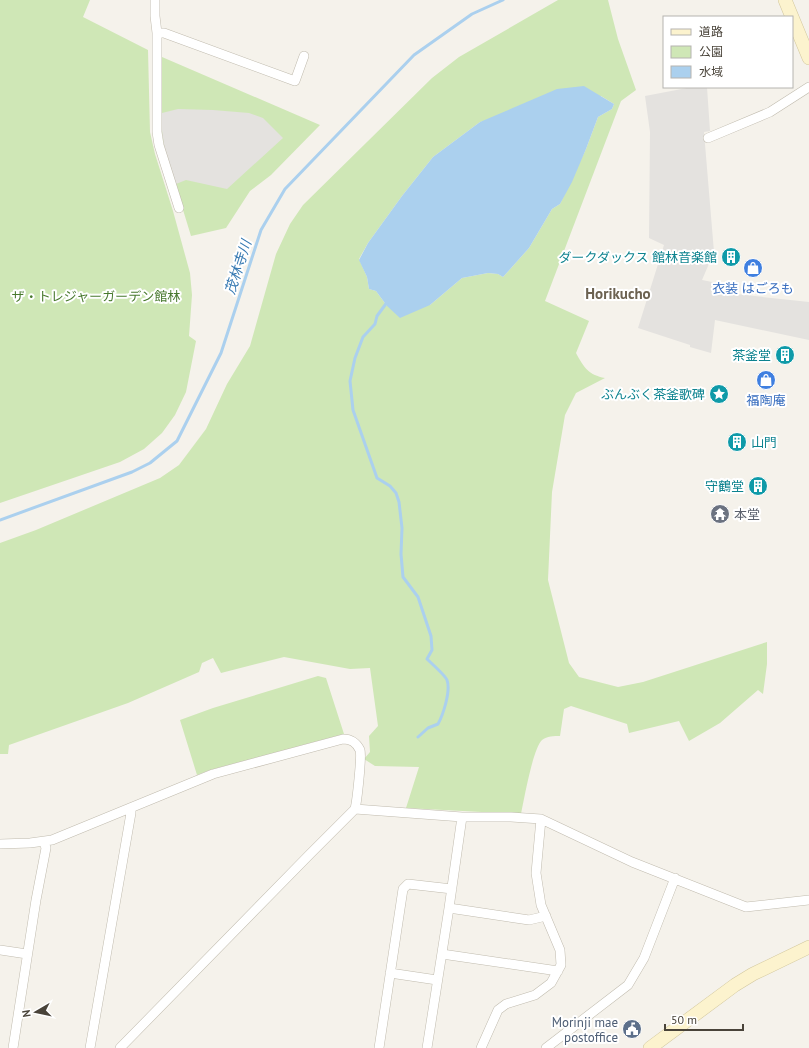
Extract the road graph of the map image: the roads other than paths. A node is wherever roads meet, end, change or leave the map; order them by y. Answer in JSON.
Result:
{"nodes":[{"id":1,"x":155,"y":0,"type":"edge"},
{"id":2,"x":785,"y":0,"type":"edge"},
{"id":3,"x":792,"y":16,"type":"edge"},
{"id":4,"x":793,"y":19,"type":"edge"},
{"id":5,"x":157,"y":33,"type":"junction"},
{"id":6,"x":304,"y":56,"type":"dead end"},
{"id":7,"x":809,"y":58,"type":"edge"},
{"id":8,"x":809,"y":87,"type":"edge"},
{"id":9,"x":708,"y":138,"type":"dead end"},
{"id":10,"x":179,"y":208,"type":"dead end"},
{"id":11,"x":131,"y":808,"type":"junction"},
{"id":12,"x":355,"y":809,"type":"junction"},
{"id":13,"x":462,"y":818,"type":"junction"},
{"id":14,"x":541,"y":820,"type":"junction"},
{"id":15,"x":44,"y":842,"type":"junction"},
{"id":16,"x":0,"y":844,"type":"edge"},
{"id":17,"x":675,"y":878,"type":"junction"},
{"id":18,"x":452,"y":889,"type":"junction"},
{"id":19,"x":809,"y":900,"type":"edge"},
{"id":20,"x":449,"y":908,"type":"junction"},
{"id":21,"x":546,"y":916,"type":"junction"},
{"id":22,"x":809,"y":947,"type":"edge"},
{"id":23,"x":0,"y":950,"type":"edge"},
{"id":24,"x":27,"y":954,"type":"junction"},
{"id":25,"x":442,"y":954,"type":"junction"},
{"id":26,"x":558,"y":971,"type":"junction"},
{"id":27,"x":390,"y":973,"type":"junction"},
{"id":28,"x":437,"y":980,"type":"junction"},
{"id":29,"x":13,"y":1048,"type":"edge"},
{"id":30,"x":90,"y":1048,"type":"edge"},
{"id":31,"x":120,"y":1048,"type":"edge"},
{"id":32,"x":379,"y":1048,"type":"edge"},
{"id":33,"x":427,"y":1048,"type":"edge"},
{"id":34,"x":481,"y":1048,"type":"edge"},
{"id":35,"x":546,"y":1048,"type":"edge"},
{"id":36,"x":650,"y":1048,"type":"edge"}],
"edges":[{"from":1,"to":5,"type":"street"},
{"from":2,"to":3,"type":"street"},
{"from":4,"to":7,"type":"street"},
{"from":5,"to":6,"type":"street"},
{"from":5,"to":10,"type":"street"},
{"from":8,"to":9,"type":"street"},
{"from":11,"to":12,"type":"street"},
{"from":11,"to":15,"type":"street"},
{"from":11,"to":30,"type":"street"},
{"from":12,"to":13,"type":"street"},
{"from":12,"to":31,"type":"street"},
{"from":13,"to":14,"type":"street"},
{"from":13,"to":18,"type":"street"},
{"from":14,"to":17,"type":"street"},
{"from":14,"to":21,"type":"street"},
{"from":15,"to":16,"type":"street"},
{"from":15,"to":24,"type":"street"},
{"from":17,"to":19,"type":"street"},
{"from":17,"to":35,"type":"street"},
{"from":18,"to":20,"type":"street"},
{"from":18,"to":27,"type":"street"},
{"from":20,"to":21,"type":"street"},
{"from":20,"to":25,"type":"street"},
{"from":21,"to":26,"type":"street"},
{"from":22,"to":36,"type":"street"},
{"from":23,"to":24,"type":"street"},
{"from":24,"to":29,"type":"street"},
{"from":25,"to":26,"type":"street"},
{"from":25,"to":28,"type":"street"},
{"from":26,"to":34,"type":"street"},
{"from":27,"to":28,"type":"street"},
{"from":27,"to":32,"type":"street"},
{"from":28,"to":33,"type":"street"}]}
